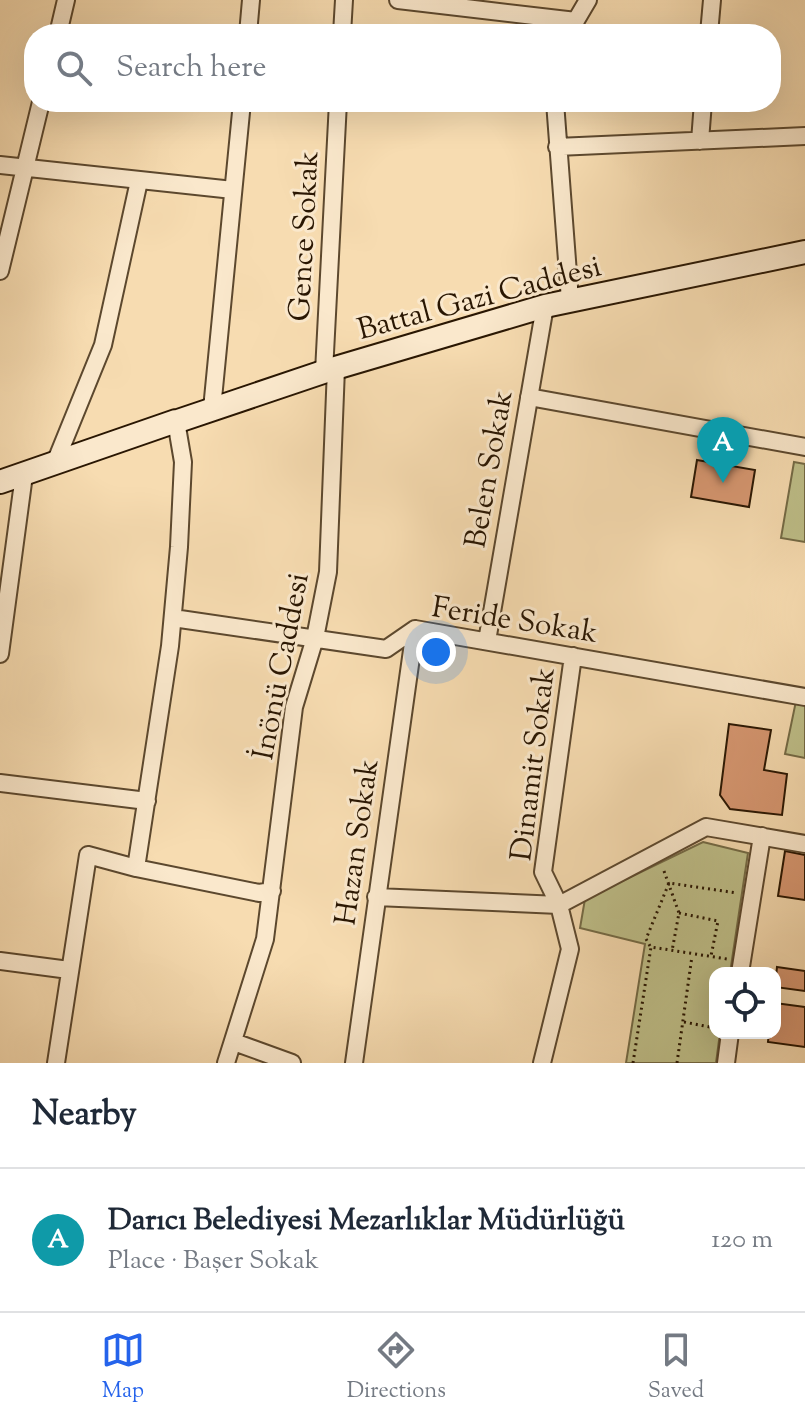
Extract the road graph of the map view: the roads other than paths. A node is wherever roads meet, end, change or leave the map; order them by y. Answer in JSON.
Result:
{"nodes":[{"id":1,"x":66,"y":0,"type":"edge"},
{"id":2,"x":251,"y":0,"type":"edge"},
{"id":3,"x":344,"y":0,"type":"edge"},
{"id":4,"x":398,"y":0,"type":"edge"},
{"id":5,"x":588,"y":0,"type":"edge"},
{"id":6,"x":712,"y":0,"type":"edge"},
{"id":7,"x":518,"y":6,"type":"edge"},
{"id":8,"x":60,"y":24,"type":"edge"},
{"id":9,"x":249,"y":24,"type":"edge"},
{"id":10,"x":343,"y":24,"type":"edge"},
{"id":11,"x":564,"y":24,"type":"edge"},
{"id":12,"x":574,"y":24,"type":"edge"},
{"id":13,"x":710,"y":24,"type":"edge"},
{"id":14,"x":38,"y":112,"type":"edge"},
{"id":15,"x":241,"y":112,"type":"edge"},
{"id":16,"x":338,"y":112,"type":"edge"},
{"id":17,"x":555,"y":112,"type":"edge"},
{"id":18,"x":702,"y":112,"type":"edge"},
{"id":19,"x":805,"y":136,"type":"edge"},
{"id":20,"x":700,"y":141,"type":"junction"},
{"id":21,"x":557,"y":147,"type":"junction"},
{"id":22,"x":0,"y":165,"type":"edge"},
{"id":23,"x":23,"y":170,"type":"junction"},
{"id":24,"x":139,"y":181,"type":"junction"},
{"id":25,"x":233,"y":190,"type":"junction"},
{"id":26,"x":805,"y":252,"type":"edge"},
{"id":27,"x":0,"y":271,"type":"edge"},
{"id":28,"x":570,"y":300,"type":"junction"},
{"id":29,"x":545,"y":306,"type":"junction"},
{"id":30,"x":330,"y":370,"type":"junction"},
{"id":31,"x":529,"y":397,"type":"junction"},
{"id":32,"x":212,"y":409,"type":"junction"},
{"id":33,"x":175,"y":422,"type":"junction"},
{"id":34,"x":805,"y":447,"type":"edge"},
{"id":35,"x":55,"y":463,"type":"junction"},
{"id":36,"x":24,"y":475,"type":"junction"},
{"id":37,"x":0,"y":482,"type":"edge"},
{"id":38,"x":173,"y":618,"type":"junction"},
{"id":39,"x":415,"y":629,"type":"junction"},
{"id":40,"x":315,"y":638,"type":"junction"},
{"id":41,"x":487,"y":641,"type":"junction"},
{"id":42,"x":0,"y":654,"type":"edge"},
{"id":43,"x":573,"y":656,"type":"junction"},
{"id":44,"x":805,"y":697,"type":"edge"},
{"id":45,"x":0,"y":783,"type":"edge"},
{"id":46,"x":147,"y":801,"type":"junction"},
{"id":47,"x":762,"y":836,"type":"junction"},
{"id":48,"x":805,"y":844,"type":"edge"},
{"id":49,"x":136,"y":868,"type":"junction"},
{"id":50,"x":272,"y":891,"type":"junction"},
{"id":51,"x":376,"y":897,"type":"junction"},
{"id":52,"x":559,"y":905,"type":"junction"},
{"id":53,"x":0,"y":961,"type":"edge"},
{"id":54,"x":741,"y":967,"type":"edge"},
{"id":55,"x":69,"y":970,"type":"junction"},
{"id":56,"x":729,"y":1039,"type":"edge"},
{"id":57,"x":234,"y":1042,"type":"junction"},
{"id":58,"x":56,"y":1063,"type":"edge"},
{"id":59,"x":226,"y":1063,"type":"edge"},
{"id":60,"x":292,"y":1063,"type":"edge"},
{"id":61,"x":354,"y":1063,"type":"edge"},
{"id":62,"x":542,"y":1063,"type":"edge"},
{"id":63,"x":726,"y":1063,"type":"edge"}],
"edges":[{"from":1,"to":8,"type":"street"},
{"from":2,"to":9,"type":"street"},
{"from":3,"to":10,"type":"street"},
{"from":4,"to":7,"type":"street"},
{"from":5,"to":12,"type":"street"},
{"from":6,"to":13,"type":"street"},
{"from":7,"to":11,"type":"street"},
{"from":14,"to":23,"type":"street"},
{"from":15,"to":25,"type":"street"},
{"from":16,"to":30,"type":"street","name":"Gence Sokak"},
{"from":17,"to":21,"type":"street"},
{"from":18,"to":20,"type":"street"},
{"from":19,"to":20,"type":"street"},
{"from":20,"to":21,"type":"street"},
{"from":21,"to":28,"type":"street"},
{"from":22,"to":23,"type":"street"},
{"from":23,"to":24,"type":"street"},
{"from":23,"to":27,"type":"street"},
{"from":24,"to":25,"type":"street"},
{"from":24,"to":35,"type":"street"},
{"from":25,"to":32,"type":"street"},
{"from":26,"to":28,"type":"street","name":"Battal Gazi Caddesi"},
{"from":28,"to":29,"type":"street","name":"Battal Gazi Caddesi"},
{"from":29,"to":30,"type":"street","name":"Battal Gazi Caddesi"},
{"from":29,"to":31,"type":"street","name":"Belen Sokak"},
{"from":30,"to":32,"type":"street","name":"Battal Gazi Caddesi"},
{"from":30,"to":40,"type":"street","name":"İnönü Caddesi"},
{"from":31,"to":34,"type":"street"},
{"from":31,"to":41,"type":"street","name":"Belen Sokak"},
{"from":32,"to":33,"type":"street","name":"Battal Gazi Caddesi"},
{"from":33,"to":35,"type":"street","name":"Battal Gazi Caddesi"},
{"from":33,"to":38,"type":"street"},
{"from":35,"to":36,"type":"street","name":"Battal Gazi Caddesi"},
{"from":36,"to":37,"type":"street","name":"Battal Gazi Caddesi"},
{"from":36,"to":42,"type":"street"},
{"from":38,"to":40,"type":"street","name":"Feride Sokak"},
{"from":38,"to":46,"type":"street"},
{"from":39,"to":40,"type":"street","name":"Feride Sokak"},
{"from":39,"to":41,"type":"street","name":"Feride Sokak"},
{"from":39,"to":51,"type":"street","name":"Hazan Sokak"},
{"from":40,"to":50,"type":"street","name":"İnönü Caddesi"},
{"from":41,"to":43,"type":"street","name":"Feride Sokak"},
{"from":43,"to":44,"type":"street","name":"Feride Sokak"},
{"from":43,"to":52,"type":"street","name":"Dinamit Sokak"},
{"from":45,"to":46,"type":"street"},
{"from":46,"to":49,"type":"street"},
{"from":47,"to":48,"type":"street"},
{"from":47,"to":52,"type":"street"},
{"from":47,"to":54,"type":"street"},
{"from":49,"to":50,"type":"street"},
{"from":49,"to":55,"type":"street"},
{"from":50,"to":57,"type":"street","name":"İnönü Caddesi"},
{"from":51,"to":52,"type":"street"},
{"from":51,"to":61,"type":"street","name":"Hazan Sokak"},
{"from":52,"to":62,"type":"street","name":"Dinamit Sokak"},
{"from":53,"to":55,"type":"street"},
{"from":55,"to":58,"type":"street"},
{"from":56,"to":63,"type":"street"},
{"from":57,"to":59,"type":"street","name":"İnönü Caddesi"},
{"from":57,"to":60,"type":"street"}]}
